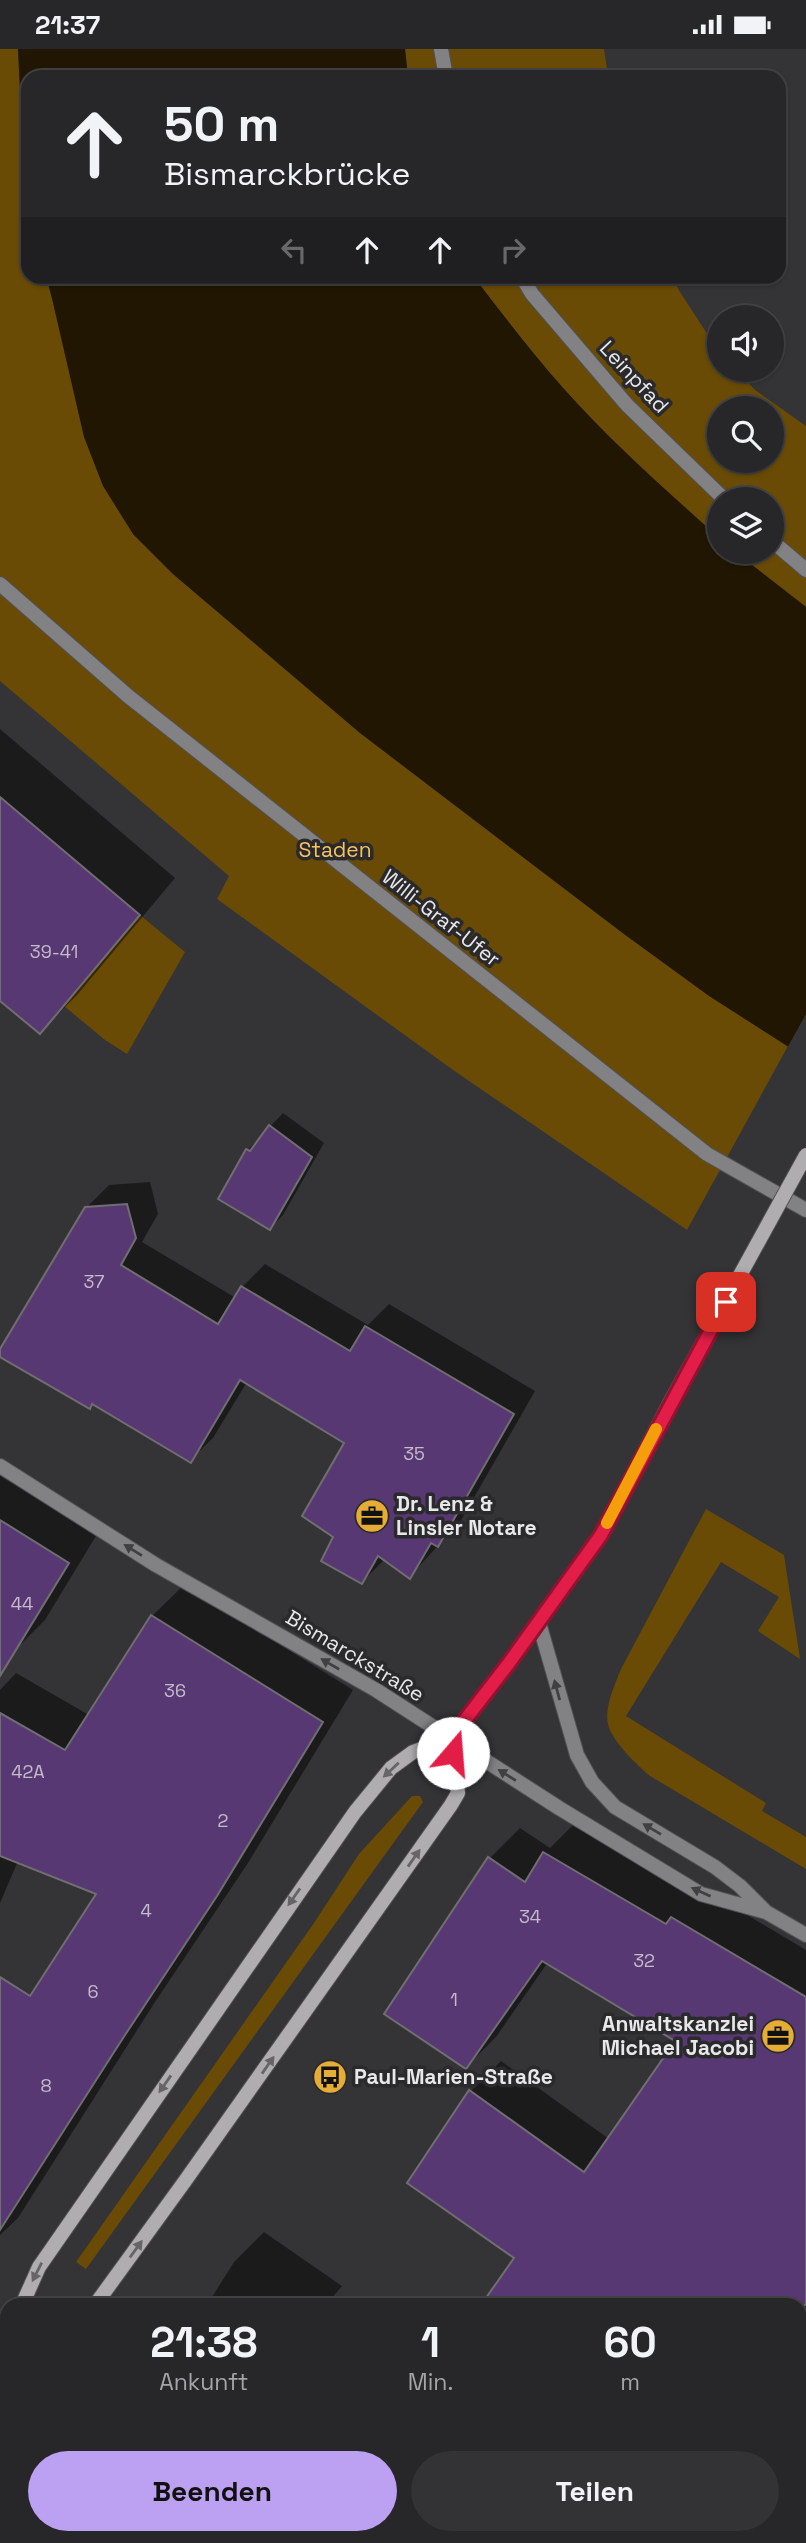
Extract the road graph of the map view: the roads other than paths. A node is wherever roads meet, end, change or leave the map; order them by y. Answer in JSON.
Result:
{"nodes":[{"id":1,"x":441,"y":49,"type":"edge"},
{"id":2,"x":445,"y":70,"type":"edge"},
{"id":3,"x":526,"y":284,"type":"edge"},
{"id":4,"x":712,"y":487,"type":"edge"},
{"id":5,"x":784,"y":551,"type":"edge"},
{"id":6,"x":806,"y":570,"type":"edge"},
{"id":7,"x":0,"y":584,"type":"edge"},
{"id":8,"x":806,"y":1155,"type":"edge"},
{"id":9,"x":806,"y":1210,"type":"edge"},
{"id":10,"x":0,"y":1466,"type":"edge"},
{"id":11,"x":539,"y":1623,"type":"junction"},
{"id":12,"x":451,"y":1738,"type":"junction"},
{"id":13,"x":766,"y":1912,"type":"junction"},
{"id":14,"x":806,"y":1935,"type":"edge"},
{"id":15,"x":25,"y":2298,"type":"edge"},
{"id":16,"x":100,"y":2298,"type":"edge"}],
"edges":[{"from":1,"to":2,"type":"street"},
{"from":3,"to":4,"type":"street","name":"Leinpfad"},
{"from":5,"to":6,"type":"street"},
{"from":7,"to":9,"type":"street","name":"Willi-Graf-Ufer"},
{"from":8,"to":11,"type":"main road","bridge":true},
{"from":12,"to":10,"type":"street","name":"Bismarckstraße","one_way":true},
{"from":11,"to":12,"type":"main road"},
{"from":13,"to":11,"type":"street","name":"Bismarckstraße","one_way":true},
{"from":13,"to":12,"type":"street","name":"Bismarckstraße","one_way":true},
{"from":12,"to":15,"type":"main road","one_way":true},
{"from":16,"to":12,"type":"main road","one_way":true},
{"from":13,"to":14,"type":"street","name":"Bismarckstraße"}]}
